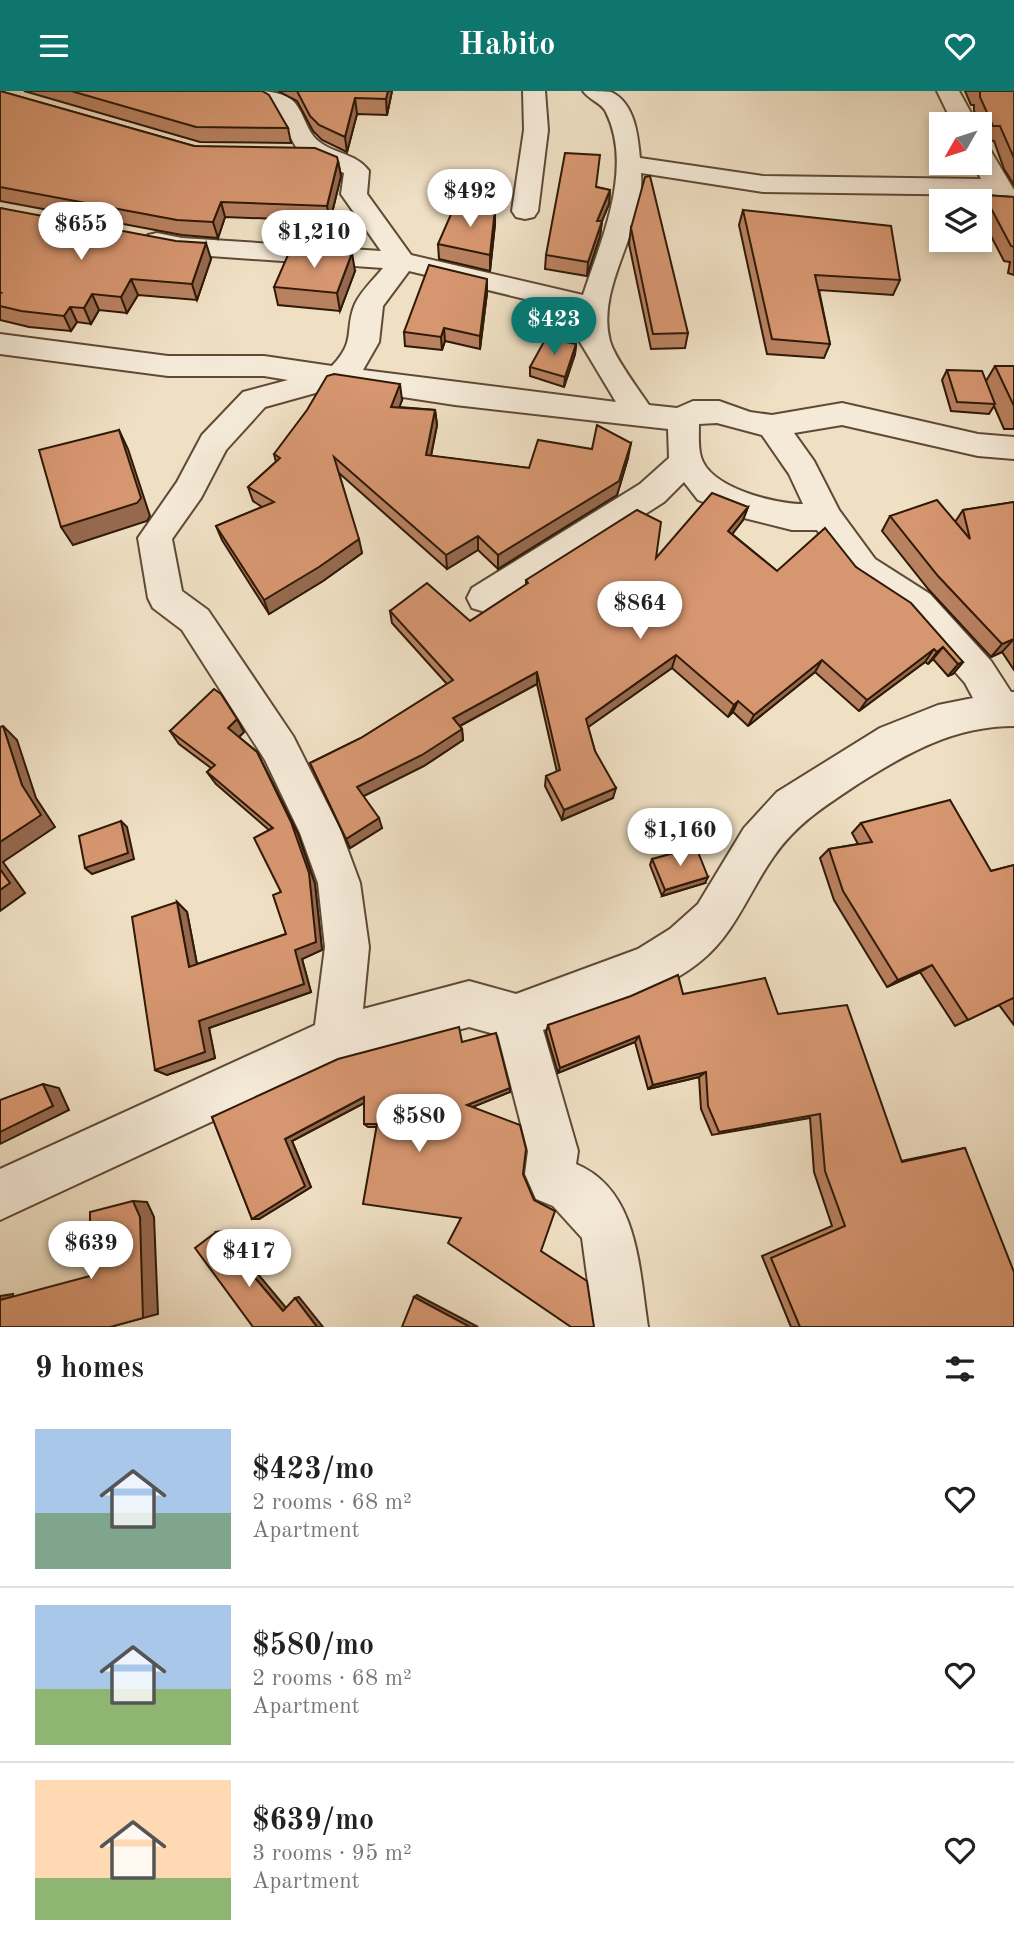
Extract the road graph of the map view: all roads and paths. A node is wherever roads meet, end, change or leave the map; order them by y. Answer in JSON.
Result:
{"nodes":[{"id":1,"x":260,"y":91,"type":"edge"},
{"id":2,"x":534,"y":91,"type":"edge"},
{"id":3,"x":594,"y":91,"type":"edge"},
{"id":4,"x":948,"y":91,"type":"edge"},
{"id":5,"x":959,"y":112,"type":"edge"},
{"id":6,"x":280,"y":153,"type":"edge"},
{"id":7,"x":321,"y":154,"type":"junction"},
{"id":8,"x":628,"y":164,"type":"junction"},
{"id":9,"x":992,"y":175,"type":"edge"},
{"id":10,"x":998,"y":187,"type":"junction"},
{"id":11,"x":1014,"y":208,"type":"edge"},
{"id":12,"x":525,"y":211,"type":"dead end"},
{"id":13,"x":128,"y":236,"type":"edge"},
{"id":14,"x":401,"y":261,"type":"junction"},
{"id":15,"x":593,"y":306,"type":"junction"},
{"id":16,"x":0,"y":345,"type":"edge"},
{"id":17,"x":341,"y":376,"type":"junction"},
{"id":18,"x":640,"y":416,"type":"junction"},
{"id":19,"x":683,"y":420,"type":"junction"},
{"id":20,"x":772,"y":426,"type":"junction"},
{"id":21,"x":1014,"y":447,"type":"edge"},
{"id":22,"x":685,"y":463,"type":"junction"},
{"id":23,"x":827,"y":517,"type":"junction"},
{"id":24,"x":485,"y":598,"type":"dead end"},
{"id":25,"x":1007,"y":709,"type":"edge"},
{"id":26,"x":516,"y":1017,"type":"junction"},
{"id":27,"x":337,"y":1039,"type":"junction"},
{"id":28,"x":0,"y":1195,"type":"edge"},
{"id":29,"x":621,"y":1327,"type":"edge"}],
"edges":[{"from":1,"to":7,"type":"street"},
{"from":2,"to":12,"type":"street"},
{"from":3,"to":8,"type":"street"},
{"from":4,"to":5,"type":"street"},
{"from":6,"to":7,"type":"street"},
{"from":7,"to":14,"type":"street"},
{"from":8,"to":10,"type":"street"},
{"from":8,"to":15,"type":"street"},
{"from":9,"to":10,"type":"street"},
{"from":10,"to":11,"type":"street"},
{"from":13,"to":14,"type":"street"},
{"from":14,"to":15,"type":"street"},
{"from":14,"to":17,"type":"street"},
{"from":15,"to":18,"type":"street"},
{"from":16,"to":17,"type":"street"},
{"from":17,"to":18,"type":"street"},
{"from":17,"to":27,"type":"street"},
{"from":18,"to":19,"type":"street"},
{"from":19,"to":20,"type":"street"},
{"from":19,"to":22,"type":"street"},
{"from":20,"to":21,"type":"street"},
{"from":20,"to":23,"type":"street"},
{"from":22,"to":23,"type":"street"},
{"from":22,"to":24,"type":"street"},
{"from":23,"to":25,"type":"street"},
{"from":25,"to":26,"type":"street"},
{"from":26,"to":27,"type":"street"},
{"from":26,"to":29,"type":"street"},
{"from":27,"to":28,"type":"street"}]}
